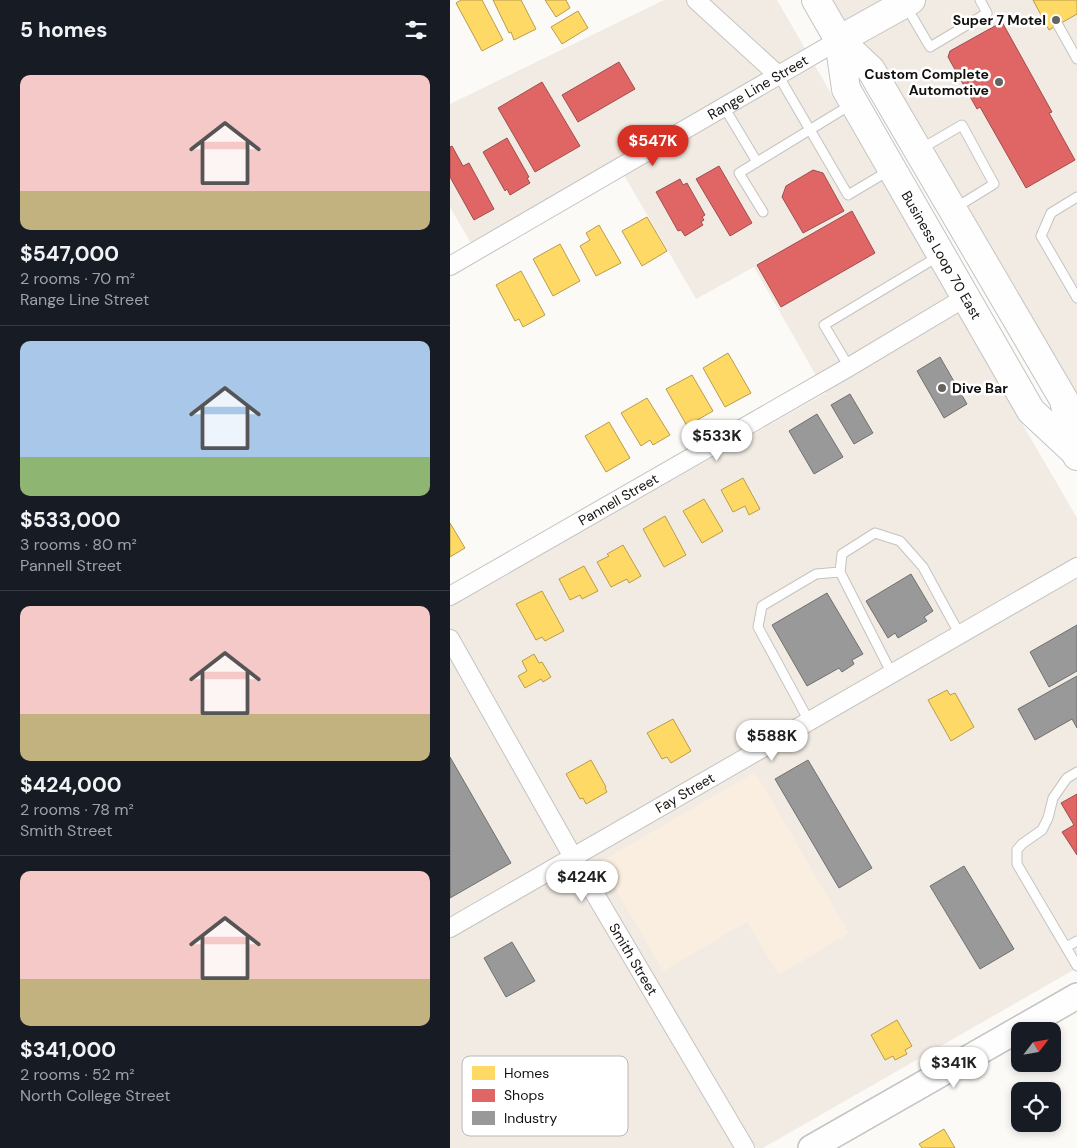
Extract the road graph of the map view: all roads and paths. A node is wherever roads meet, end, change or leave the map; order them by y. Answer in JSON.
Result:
{"nodes":[{"id":1,"x":696,"y":0,"type":"edge"},
{"id":2,"x":816,"y":0,"type":"edge"},
{"id":3,"x":980,"y":0,"type":"edge"},
{"id":4,"x":908,"y":2,"type":"edge"},
{"id":5,"x":1058,"y":25,"type":"dead end"},
{"id":6,"x":839,"y":40,"type":"junction"},
{"id":7,"x":1077,"y":60,"type":"edge"},
{"id":8,"x":778,"y":75,"type":"junction"},
{"id":9,"x":854,"y":103,"type":"junction"},
{"id":10,"x":724,"y":107,"type":"junction"},
{"id":11,"x":810,"y":130,"type":"junction"},
{"id":12,"x":918,"y":150,"type":"junction"},
{"id":13,"x":757,"y":162,"type":"junction"},
{"id":14,"x":892,"y":168,"type":"junction"},
{"id":15,"x":1077,"y":197,"type":"edge"},
{"id":16,"x":952,"y":209,"type":"junction"},
{"id":17,"x":763,"y":212,"type":"dead end"},
{"id":18,"x":941,"y":255,"type":"junction"},
{"id":19,"x":450,"y":266,"type":"edge"},
{"id":20,"x":966,"y":297,"type":"junction"},
{"id":21,"x":1077,"y":298,"type":"edge"},
{"id":22,"x":848,"y":367,"type":"junction"},
{"id":23,"x":1073,"y":422,"type":"edge"},
{"id":24,"x":1076,"y":454,"type":"edge"},
{"id":25,"x":1077,"y":568,"type":"edge"},
{"id":26,"x":840,"y":572,"type":"junction"},
{"id":27,"x":450,"y":596,"type":"edge"},
{"id":28,"x":960,"y":635,"type":"junction"},
{"id":29,"x":450,"y":639,"type":"edge"},
{"id":30,"x":892,"y":674,"type":"junction"},
{"id":31,"x":809,"y":721,"type":"junction"},
{"id":32,"x":1077,"y":772,"type":"edge"},
{"id":33,"x":574,"y":857,"type":"junction"},
{"id":34,"x":450,"y":928,"type":"edge"},
{"id":35,"x":1077,"y":941,"type":"edge"},
{"id":36,"x":1066,"y":948,"type":"junction"},
{"id":37,"x":1077,"y":966,"type":"edge"},
{"id":38,"x":1077,"y":996,"type":"edge"},
{"id":39,"x":745,"y":1148,"type":"edge"},
{"id":40,"x":811,"y":1148,"type":"edge"}],
"edges":[{"from":1,"to":8,"type":"street"},
{"from":2,"to":6,"type":"main road","name":"Business Loop 70 East"},
{"from":3,"to":4,"type":"lane"},
{"from":4,"to":6,"type":"main road","name":"Range Line Street"},
{"from":5,"to":7,"type":"lane"},
{"from":6,"to":8,"type":"street","name":"Range Line Street"},
{"from":6,"to":9,"type":"main road","name":"Business Loop 70 East"},
{"from":6,"to":12,"type":"main road","name":"Business Loop 70 East"},
{"from":8,"to":10,"type":"street","name":"Range Line Street"},
{"from":8,"to":11,"type":"lane"},
{"from":9,"to":11,"type":"lane"},
{"from":9,"to":14,"type":"main road","name":"Business Loop 70 East"},
{"from":10,"to":13,"type":"lane"},
{"from":10,"to":19,"type":"street","name":"Range Line Street"},
{"from":11,"to":13,"type":"lane"},
{"from":11,"to":14,"type":"lane"},
{"from":12,"to":16,"type":"main road","name":"Business Loop 70 East"},
{"from":12,"to":16,"type":"lane"},
{"from":13,"to":17,"type":"lane"},
{"from":14,"to":18,"type":"main road","name":"Business Loop 70 East"},
{"from":15,"to":21,"type":"lane"},
{"from":16,"to":23,"type":"main road","name":"Business Loop 70 East"},
{"from":18,"to":20,"type":"main road","name":"Business Loop 70 East"},
{"from":18,"to":22,"type":"lane"},
{"from":20,"to":22,"type":"street","name":"Pannell Street"},
{"from":20,"to":24,"type":"main road","name":"Business Loop 70 East"},
{"from":22,"to":27,"type":"street","name":"Pannell Street"},
{"from":23,"to":24,"type":"main road","name":"Business Loop 70 East"},
{"from":25,"to":28,"type":"street","name":"Fay Street"},
{"from":26,"to":28,"type":"lane"},
{"from":26,"to":30,"type":"lane"},
{"from":26,"to":31,"type":"lane"},
{"from":28,"to":30,"type":"street","name":"Fay Street"},
{"from":29,"to":33,"type":"street","name":"Smith Street"},
{"from":30,"to":31,"type":"street","name":"Fay Street"},
{"from":31,"to":33,"type":"street","name":"Fay Street"},
{"from":32,"to":36,"type":"lane"},
{"from":33,"to":34,"type":"street","name":"Fay Street"},
{"from":33,"to":39,"type":"street","name":"Smith Street"},
{"from":35,"to":36,"type":"lane"},
{"from":36,"to":37,"type":"lane"},
{"from":38,"to":40,"type":"main road"}]}
